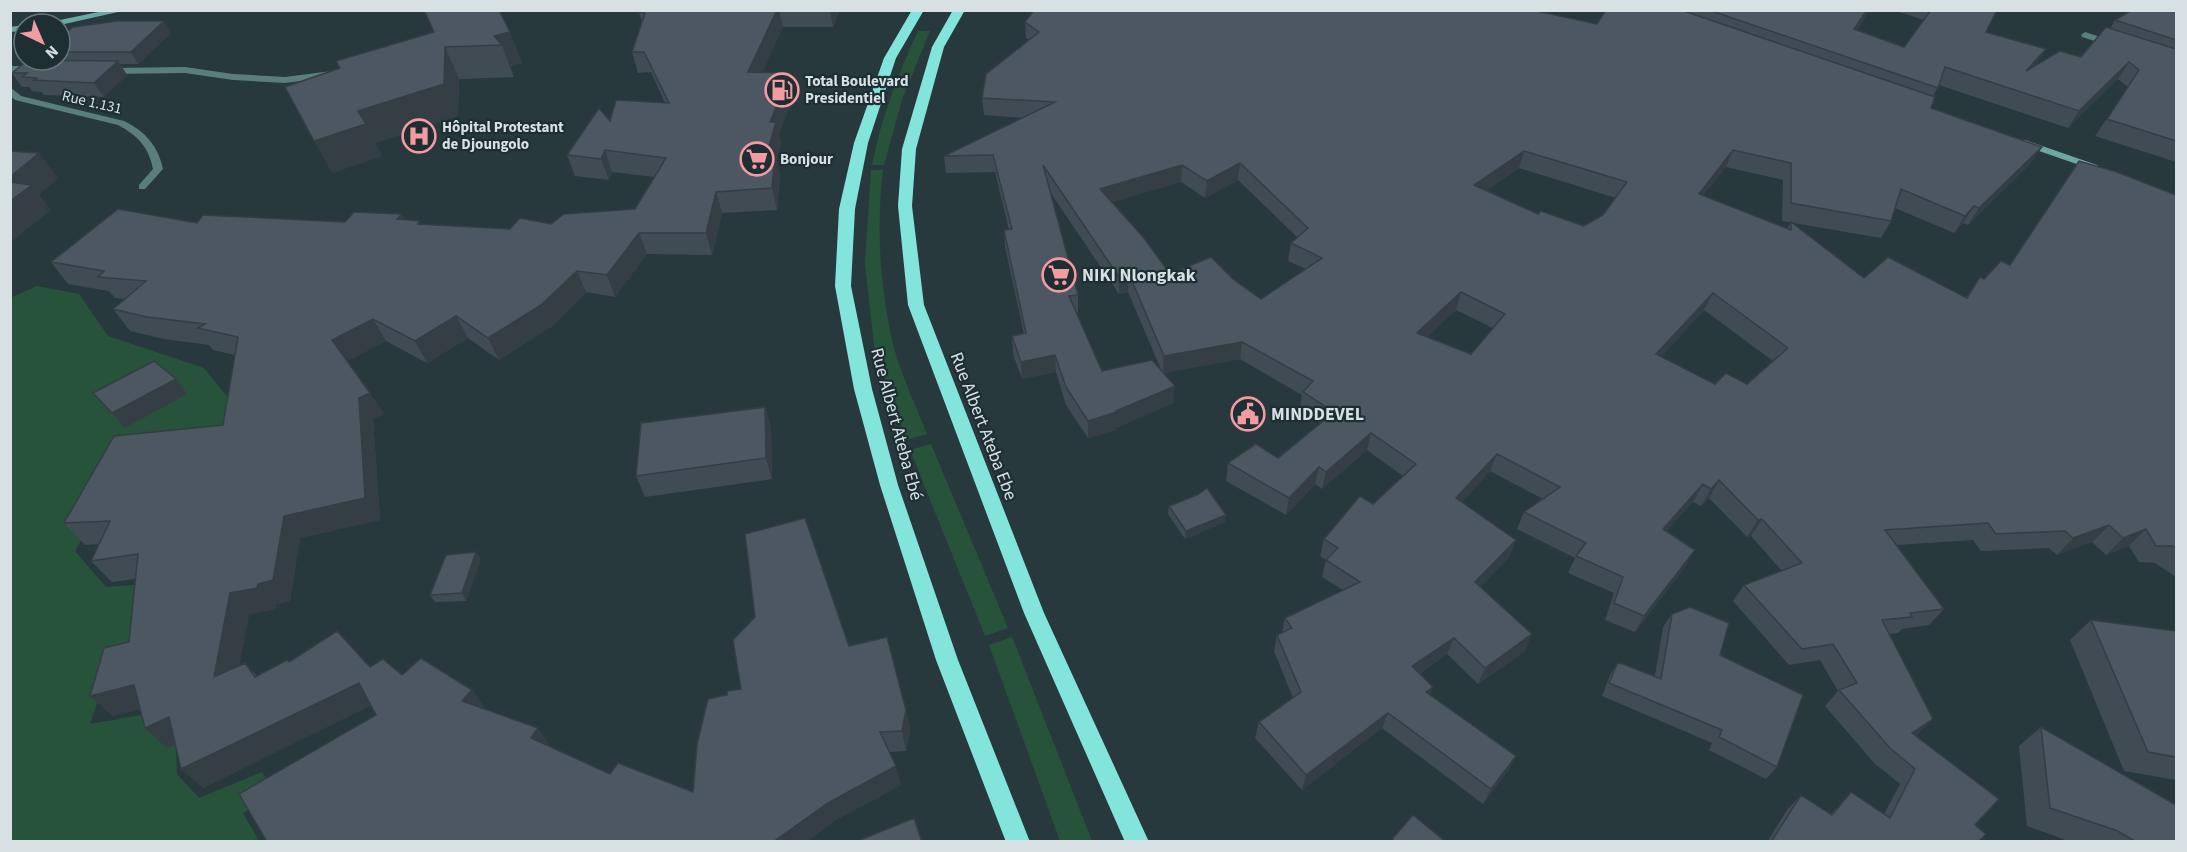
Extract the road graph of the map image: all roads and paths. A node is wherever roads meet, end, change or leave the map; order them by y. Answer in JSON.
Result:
{"nodes":[{"id":1,"x":123,"y":10,"type":"edge"},
{"id":2,"x":918,"y":10,"type":"edge"},
{"id":3,"x":959,"y":10,"type":"edge"},
{"id":4,"x":72,"y":20,"type":"edge"},
{"id":5,"x":2085,"y":35,"type":"dead end"},
{"id":6,"x":2117,"y":46,"type":"edge"},
{"id":7,"x":96,"y":70,"type":"edge"},
{"id":8,"x":339,"y":73,"type":"edge"},
{"id":9,"x":10,"y":90,"type":"edge"},
{"id":10,"x":2020,"y":142,"type":"edge"},
{"id":11,"x":2109,"y":172,"type":"edge"},
{"id":12,"x":142,"y":187,"type":"dead end"},
{"id":13,"x":1018,"y":842,"type":"edge"},
{"id":14,"x":1137,"y":842,"type":"edge"}],
"edges":[{"from":1,"to":4,"type":"main road"},
{"from":2,"to":13,"type":"highway","name":"Rue Albert Ateba Ebé"},
{"from":3,"to":14,"type":"highway","name":"Rue Albert Ateba Ebe"},
{"from":5,"to":6,"type":"street"},
{"from":7,"to":8,"type":"street"},
{"from":9,"to":12,"type":"street","name":"Rue 1.131"},
{"from":10,"to":11,"type":"main road"}]}
